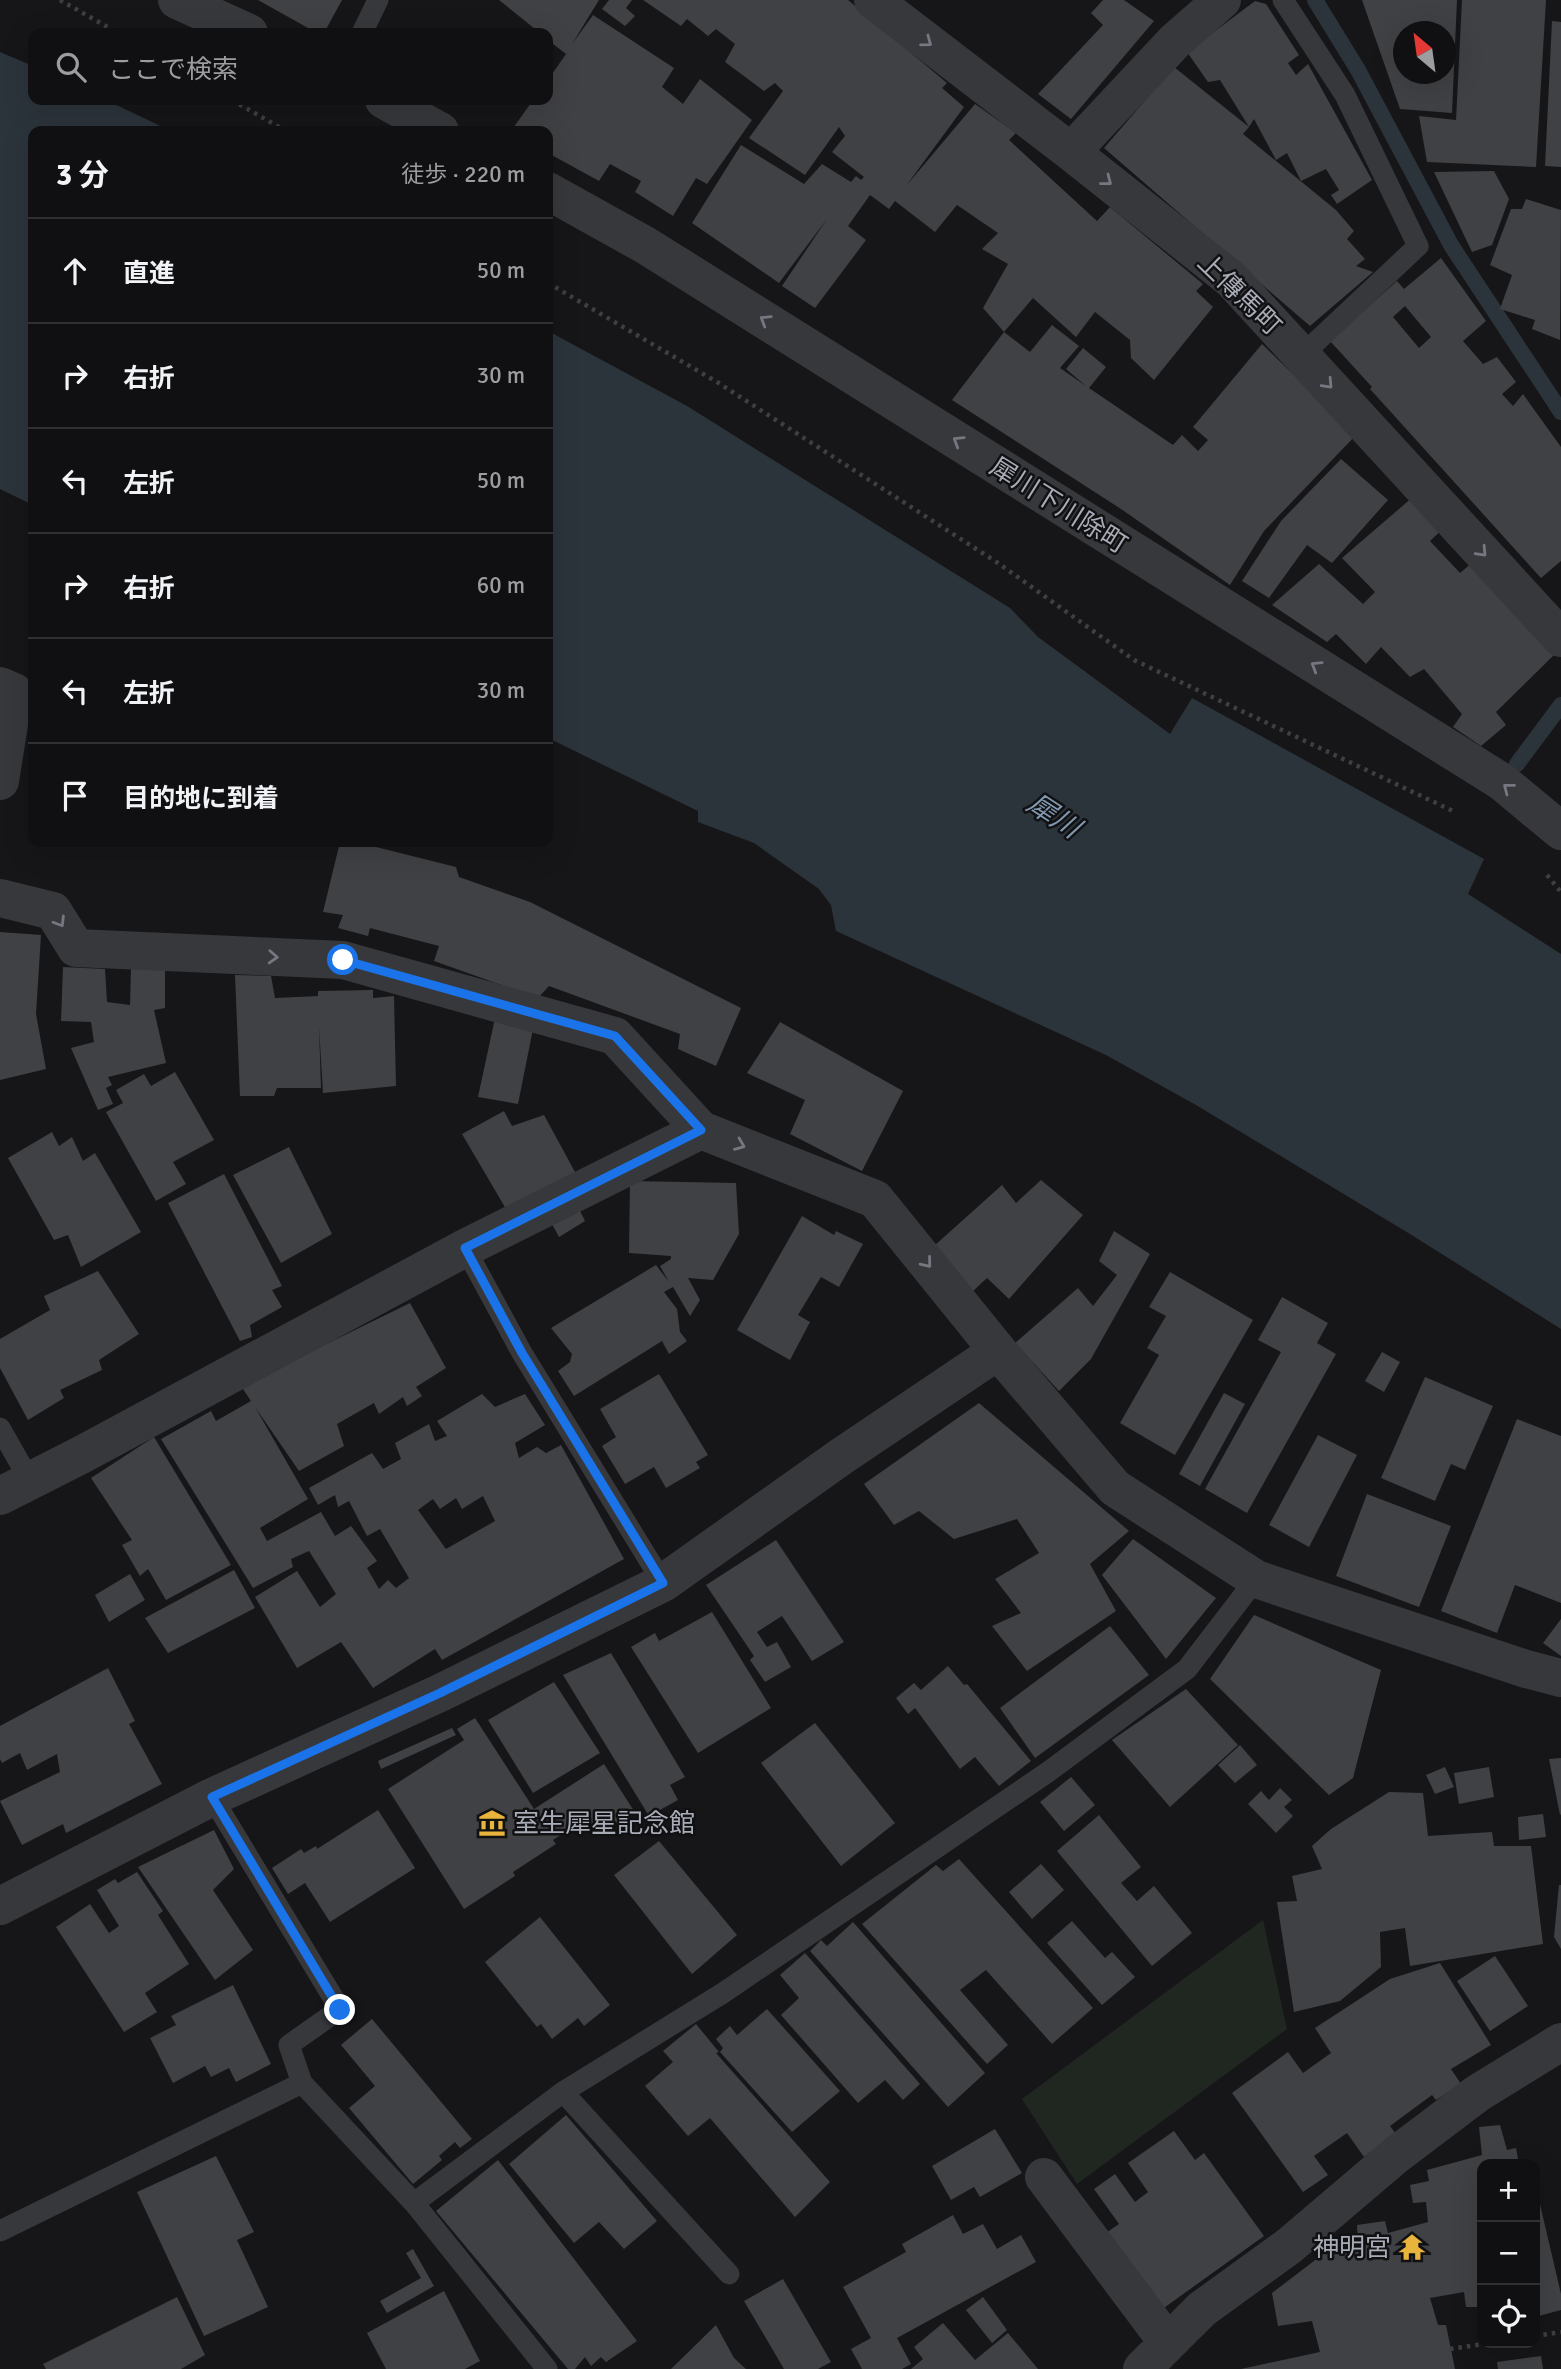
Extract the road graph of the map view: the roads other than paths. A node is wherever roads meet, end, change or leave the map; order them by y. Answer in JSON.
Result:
{"nodes":[{"id":1,"x":177,"y":0,"type":"edge"},
{"id":2,"x":377,"y":0,"type":"edge"},
{"id":3,"x":873,"y":0,"type":"edge"},
{"id":4,"x":1222,"y":0,"type":"edge"},
{"id":5,"x":1283,"y":0,"type":"edge"},
{"id":6,"x":238,"y":28,"type":"edge"},
{"id":7,"x":364,"y":28,"type":"edge"},
{"id":8,"x":393,"y":105,"type":"edge"},
{"id":9,"x":431,"y":126,"type":"edge"},
{"id":10,"x":1071,"y":152,"type":"junction"},
{"id":11,"x":553,"y":194,"type":"edge"},
{"id":12,"x":1302,"y":355,"type":"junction"},
{"id":13,"x":1561,"y":638,"type":"edge"},
{"id":14,"x":0,"y":686,"type":"edge"},
{"id":15,"x":0,"y":781,"type":"edge"},
{"id":16,"x":1561,"y":831,"type":"edge"},
{"id":17,"x":0,"y":898,"type":"edge"},
{"id":18,"x":701,"y":1130,"type":"junction"},
{"id":19,"x":465,"y":1248,"type":"junction"},
{"id":20,"x":998,"y":1350,"type":"junction"},
{"id":21,"x":0,"y":1428,"type":"edge"},
{"id":22,"x":15,"y":1488,"type":"edge"},
{"id":23,"x":1256,"y":1579,"type":"junction"},
{"id":24,"x":663,"y":1583,"type":"junction"},
{"id":25,"x":1561,"y":1678,"type":"edge"},
{"id":26,"x":212,"y":1797,"type":"junction"},
{"id":27,"x":0,"y":1906,"type":"edge"},
{"id":28,"x":1561,"y":2042,"type":"edge"},
{"id":29,"x":302,"y":2083,"type":"junction"},
{"id":30,"x":563,"y":2092,"type":"junction"},
{"id":31,"x":1044,"y":2177,"type":"dead end"},
{"id":32,"x":414,"y":2203,"type":"junction"},
{"id":33,"x":0,"y":2231,"type":"edge"},
{"id":34,"x":729,"y":2274,"type":"dead end"},
{"id":35,"x":1155,"y":2356,"type":"edge"},
{"id":36,"x":547,"y":2369,"type":"edge"}],
"edges":[{"from":1,"to":6,"type":"street"},
{"from":2,"to":7,"type":"lane"},
{"from":3,"to":10,"type":"street","name":"上傳馬町","one_way":true},
{"from":4,"to":10,"type":"street"},
{"from":5,"to":12,"type":"lane"},
{"from":8,"to":9,"type":"street"},
{"from":10,"to":12,"type":"street","name":"上傳馬町","one_way":true},
{"from":16,"to":11,"type":"street","name":"犀川下川除町","one_way":true},
{"from":12,"to":13,"type":"street","name":"上傳馬町","one_way":true},
{"from":14,"to":15,"type":"street"},
{"from":17,"to":18,"type":"street","one_way":true},
{"from":18,"to":19,"type":"street"},
{"from":18,"to":20,"type":"street","one_way":true},
{"from":19,"to":22,"type":"street"},
{"from":19,"to":24,"type":"lane"},
{"from":20,"to":23,"type":"street"},
{"from":20,"to":24,"type":"street"},
{"from":21,"to":22,"type":"lane"},
{"from":23,"to":25,"type":"street"},
{"from":23,"to":30,"type":"lane"},
{"from":24,"to":26,"type":"street"},
{"from":26,"to":27,"type":"street"},
{"from":26,"to":29,"type":"lane"},
{"from":28,"to":35,"type":"street"},
{"from":29,"to":32,"type":"lane"},
{"from":29,"to":33,"type":"lane"},
{"from":30,"to":32,"type":"lane"},
{"from":30,"to":34,"type":"lane"},
{"from":31,"to":35,"type":"street"},
{"from":32,"to":36,"type":"lane"}]}
